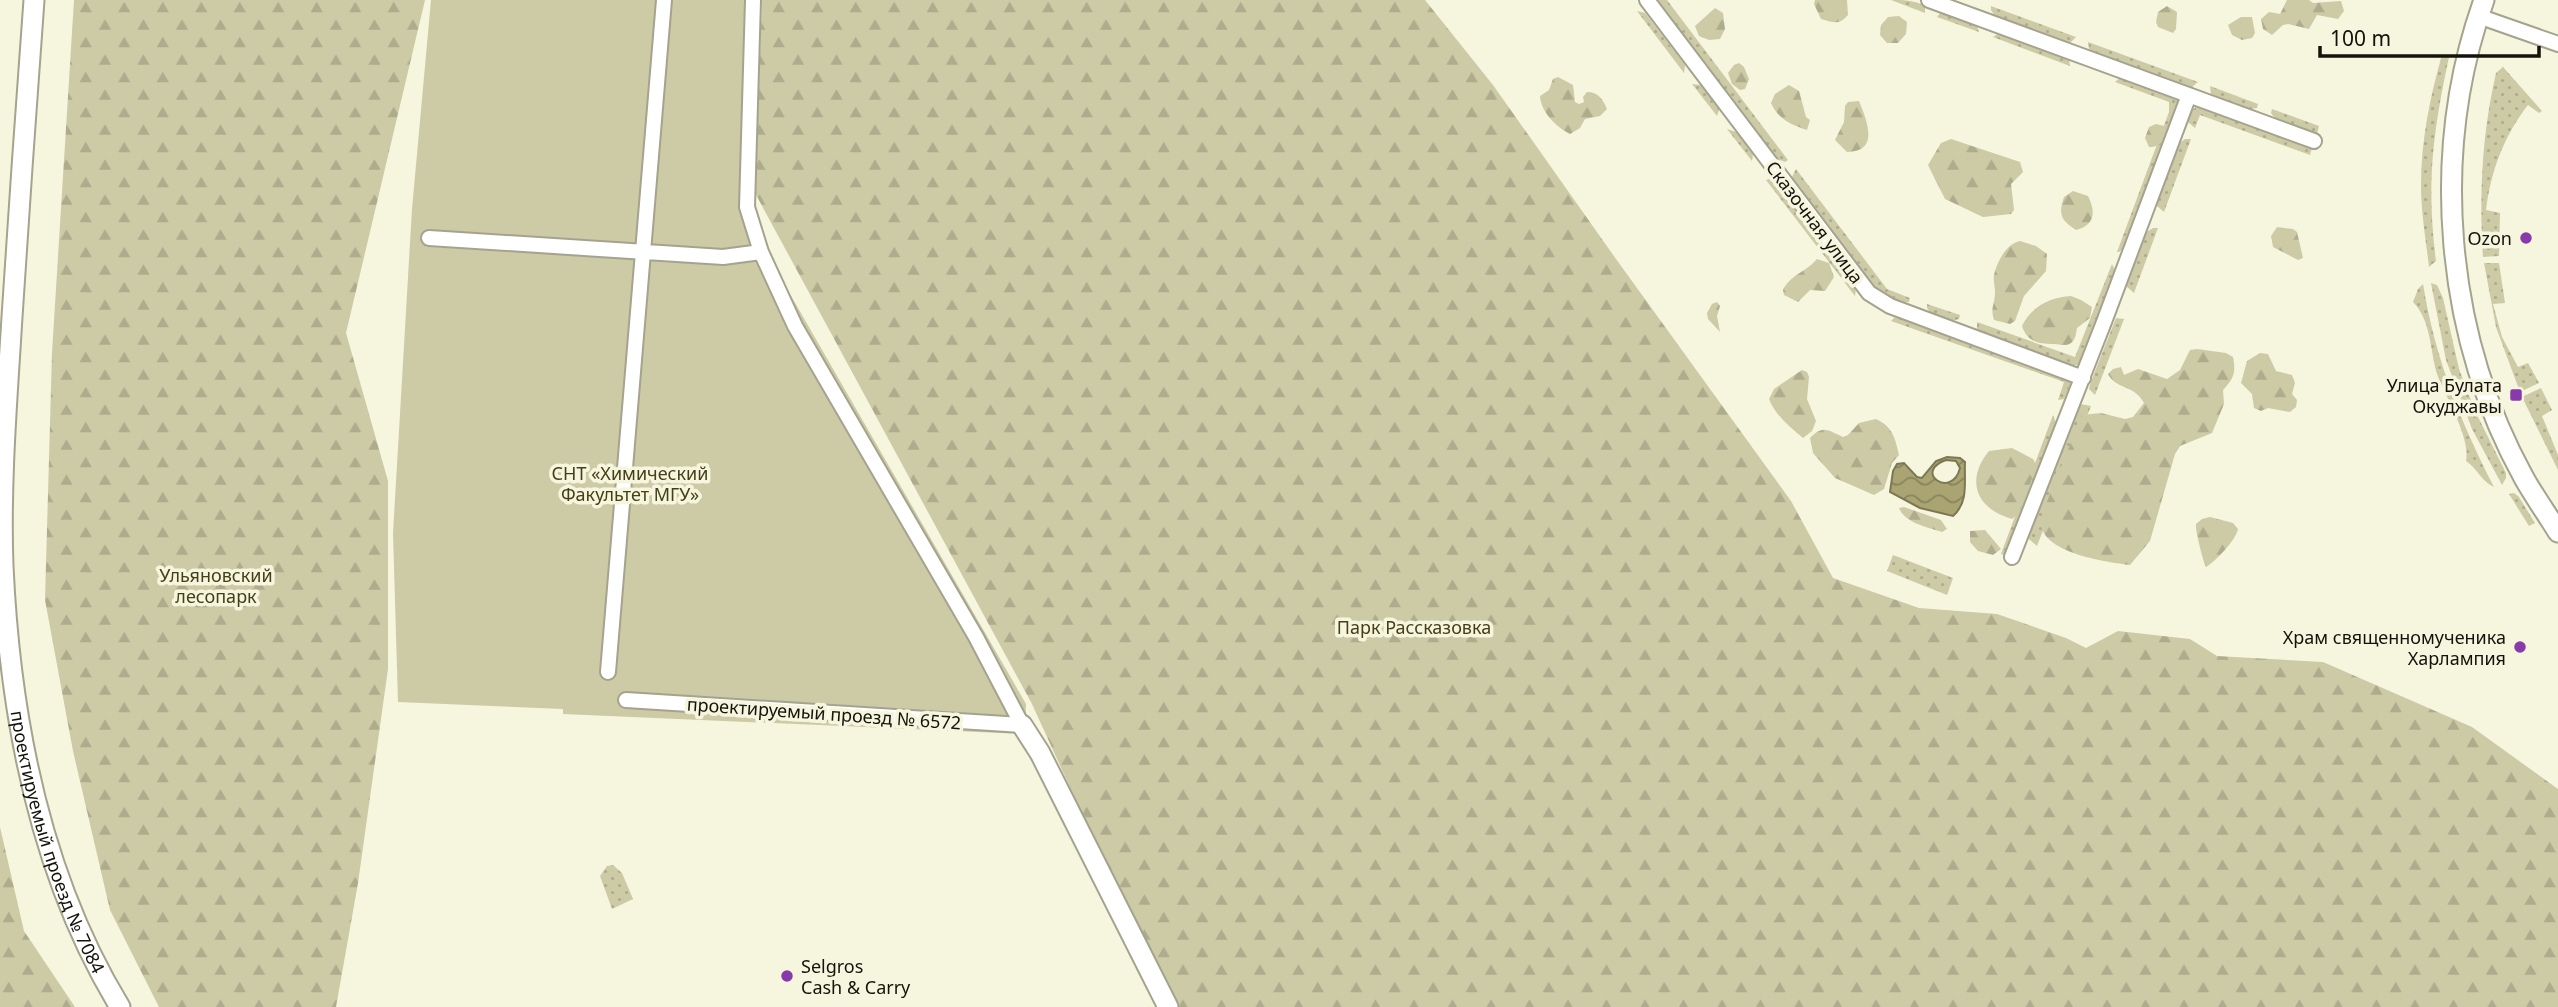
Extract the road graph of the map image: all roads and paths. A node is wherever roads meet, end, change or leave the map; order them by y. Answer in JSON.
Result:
{"nodes":[{"id":1,"x":34,"y":0,"type":"edge"},
{"id":2,"x":664,"y":0,"type":"edge"},
{"id":3,"x":753,"y":0,"type":"edge"},
{"id":4,"x":1647,"y":0,"type":"edge"},
{"id":5,"x":1929,"y":0,"type":"edge"},
{"id":6,"x":2481,"y":8,"type":"edge"},
{"id":7,"x":2558,"y":44,"type":"edge"},
{"id":8,"x":2189,"y":95,"type":"junction"},
{"id":9,"x":2314,"y":141,"type":"dead end"},
{"id":10,"x":429,"y":238,"type":"dead end"},
{"id":11,"x":642,"y":251,"type":"junction"},
{"id":12,"x":761,"y":252,"type":"junction"},
{"id":13,"x":2083,"y":378,"type":"junction"},
{"id":14,"x":2558,"y":532,"type":"edge"},
{"id":15,"x":2012,"y":557,"type":"dead end"},
{"id":16,"x":608,"y":672,"type":"dead end"},
{"id":17,"x":626,"y":700,"type":"dead end"},
{"id":18,"x":1022,"y":725,"type":"junction"},
{"id":19,"x":120,"y":1007,"type":"edge"},
{"id":20,"x":1168,"y":1007,"type":"edge"}],
"edges":[{"from":1,"to":19,"type":"street","name":"проектируемый проезд № 7084"},
{"from":2,"to":11,"type":"street"},
{"from":3,"to":12,"type":"street"},
{"from":4,"to":13,"type":"street","name":"Сказочная улица"},
{"from":5,"to":8,"type":"street"},
{"from":6,"to":7,"type":"street"},
{"from":6,"to":14,"type":"street"},
{"from":8,"to":9,"type":"street"},
{"from":8,"to":13,"type":"street"},
{"from":10,"to":11,"type":"street"},
{"from":11,"to":12,"type":"street"},
{"from":11,"to":16,"type":"street"},
{"from":12,"to":18,"type":"street"},
{"from":13,"to":15,"type":"street"},
{"from":17,"to":18,"type":"street","name":"проектируемый проезд № 6572"},
{"from":18,"to":20,"type":"street"}]}
